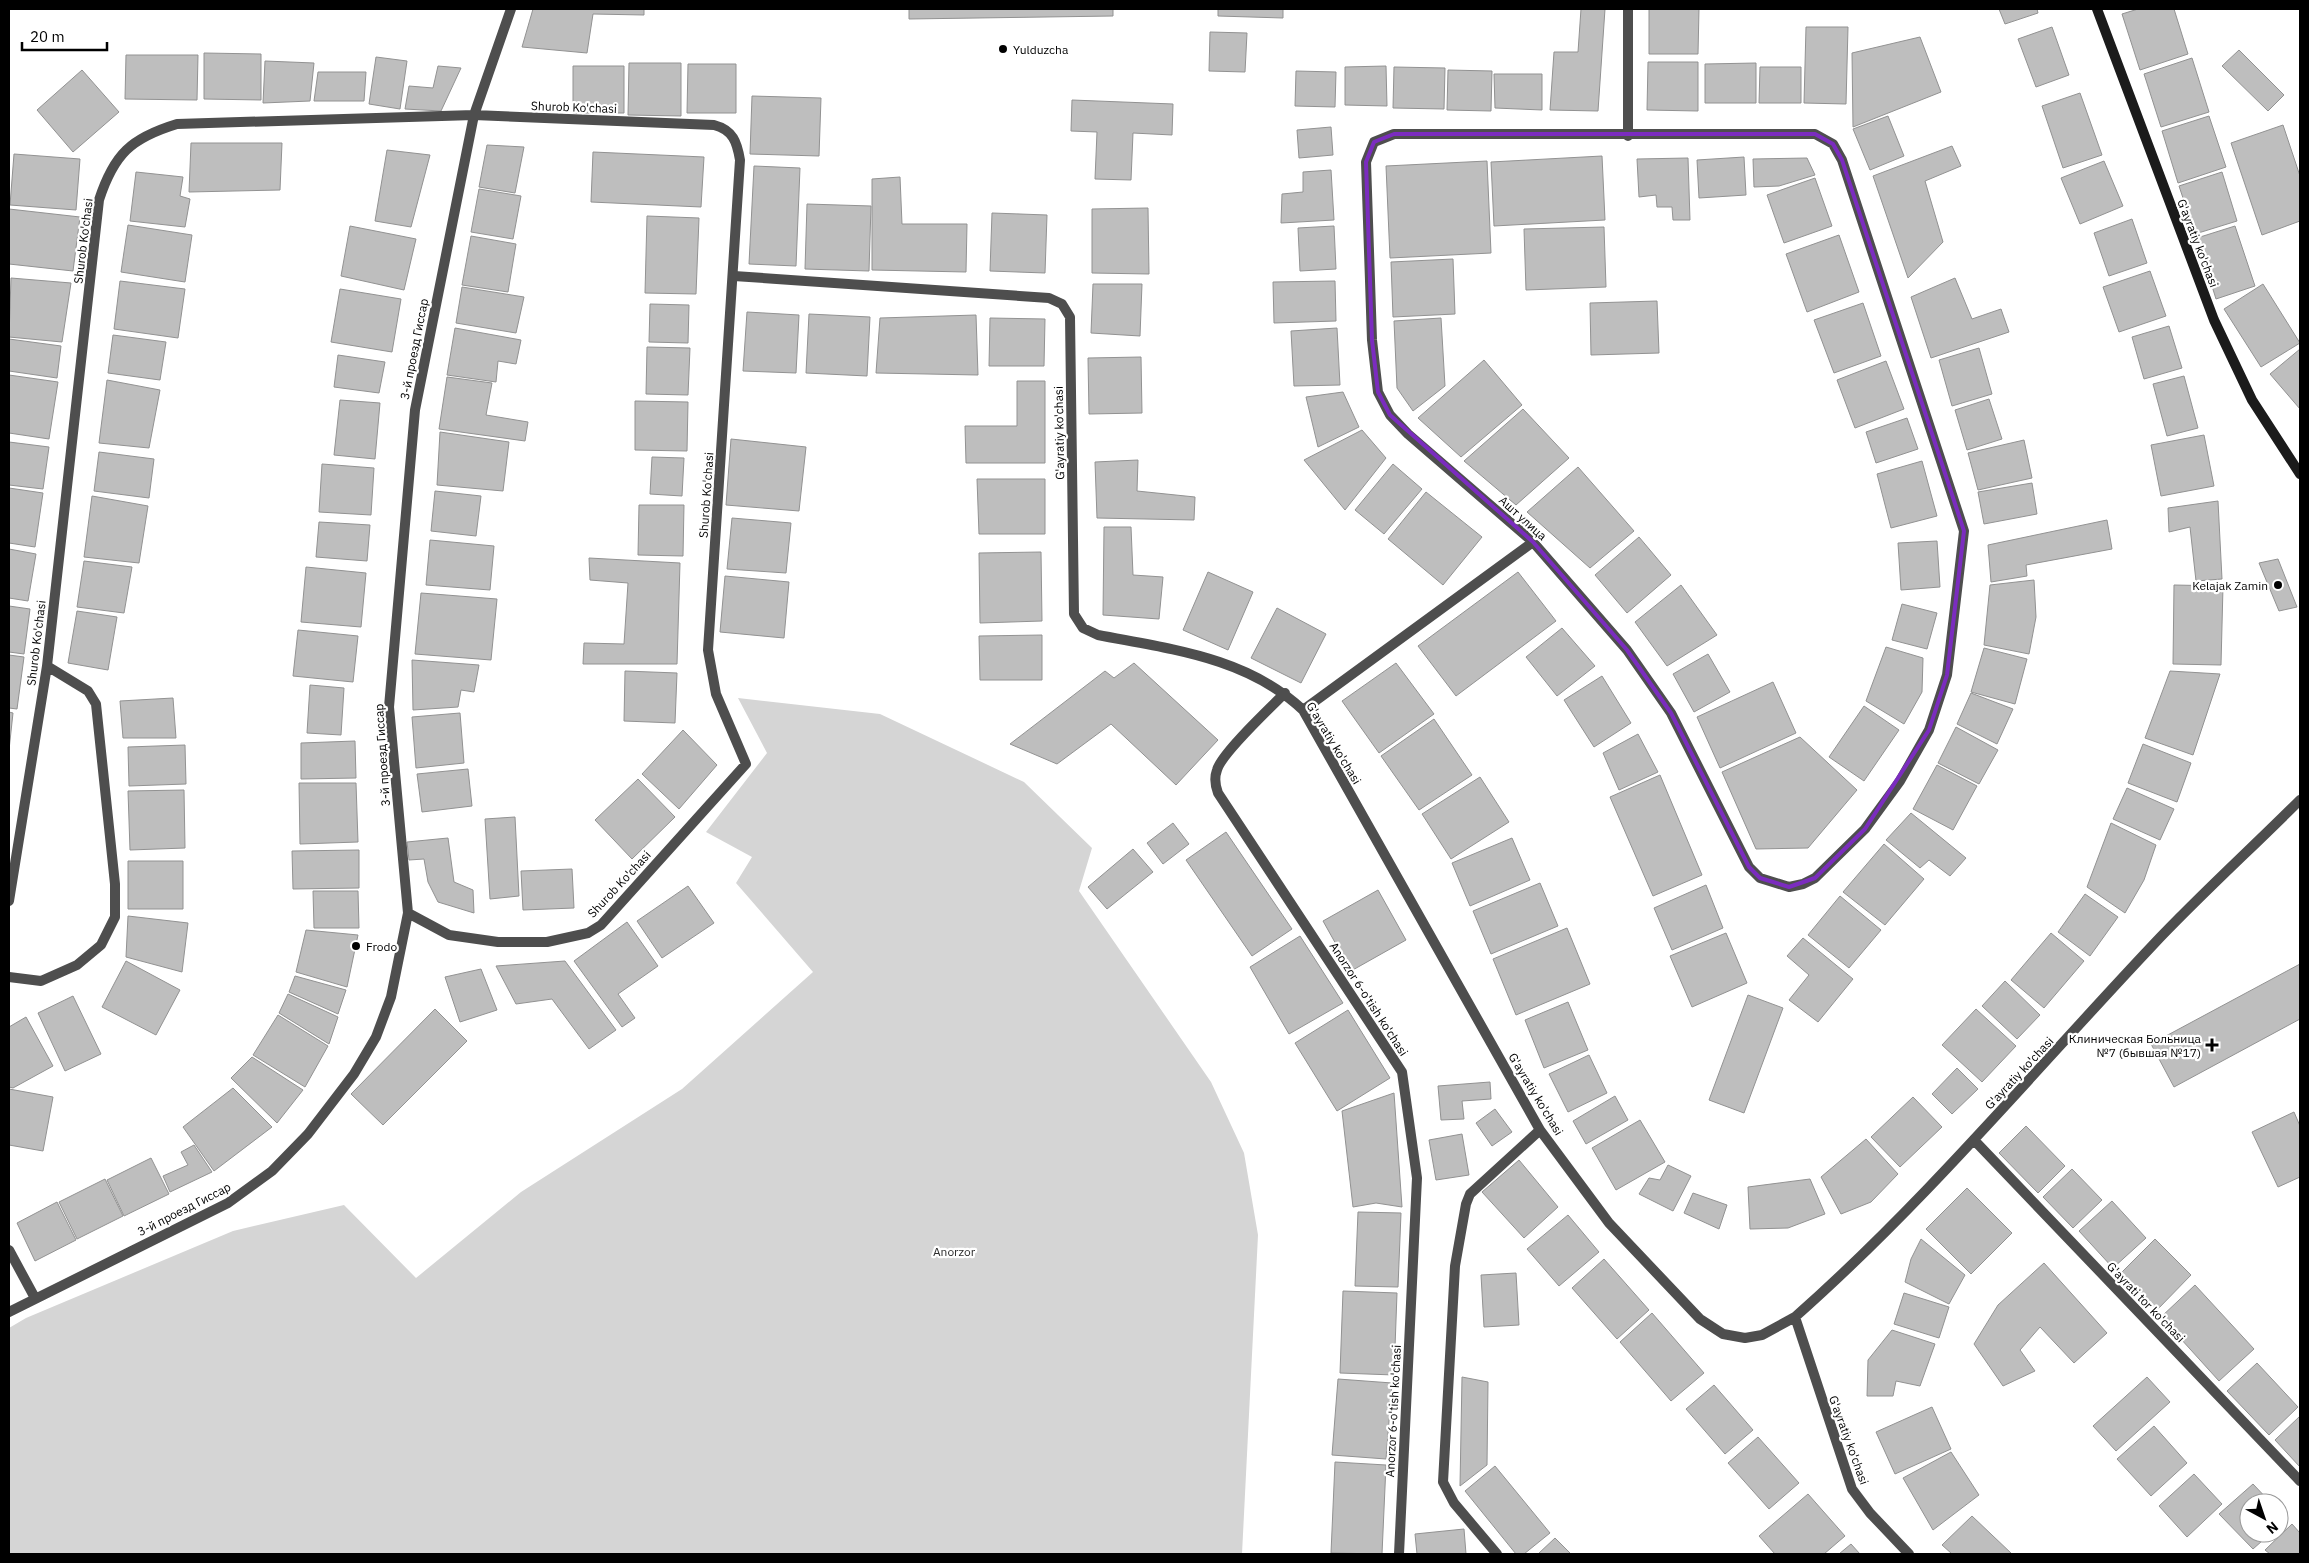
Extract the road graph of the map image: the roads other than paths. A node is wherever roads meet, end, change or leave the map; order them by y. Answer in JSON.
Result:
{"nodes":[{"id":1,"x":511,"y":9,"type":"edge"},
{"id":2,"x":1628,"y":9,"type":"edge"},
{"id":3,"x":2097,"y":9,"type":"edge"},
{"id":4,"x":474,"y":116,"type":"junction"},
{"id":5,"x":1628,"y":136,"type":"junction"},
{"id":6,"x":734,"y":276,"type":"junction"},
{"id":7,"x":2300,"y":476,"type":"edge"},
{"id":8,"x":1533,"y":542,"type":"junction"},
{"id":9,"x":46,"y":666,"type":"junction"},
{"id":10,"x":1284,"y":693,"type":"junction"},
{"id":11,"x":1303,"y":710,"type":"junction"},
{"id":12,"x":2300,"y":800,"type":"edge"},
{"id":13,"x":9,"y":901,"type":"edge"},
{"id":14,"x":408,"y":913,"type":"junction"},
{"id":15,"x":9,"y":978,"type":"edge"},
{"id":16,"x":1540,"y":1130,"type":"junction"},
{"id":17,"x":1974,"y":1140,"type":"junction"},
{"id":18,"x":9,"y":1250,"type":"edge"},
{"id":19,"x":35,"y":1298,"type":"junction"},
{"id":20,"x":9,"y":1312,"type":"edge"},
{"id":21,"x":1795,"y":1317,"type":"junction"},
{"id":22,"x":2300,"y":1481,"type":"edge"},
{"id":23,"x":1398,"y":1554,"type":"edge"},
{"id":24,"x":1497,"y":1554,"type":"edge"},
{"id":25,"x":1909,"y":1554,"type":"edge"}],
"edges":[{"from":1,"to":4,"type":"street","name":"3-й проезд Гиссар"},
{"from":2,"to":5,"type":"street"},
{"from":3,"to":7,"type":"main road","name":"G'ayratiy ko'chasi"},
{"from":4,"to":6,"type":"street","name":"Shurob Ko'chasi"},
{"from":4,"to":9,"type":"street","name":"Shurob Ko'chasi"},
{"from":4,"to":14,"type":"street","name":"3-й проезд Гиссар"},
{"from":5,"to":8,"type":"street","name":"Ашт улица"},
{"from":5,"to":8,"type":"street","name":"Ашт улица"},
{"from":6,"to":10,"type":"street","name":"G'ayratiy ko'chasi"},
{"from":6,"to":14,"type":"street","name":"Shurob Ko'chasi"},
{"from":8,"to":11,"type":"street"},
{"from":9,"to":13,"type":"street","name":"Shurob Ko'chasi"},
{"from":9,"to":15,"type":"street"},
{"from":10,"to":11,"type":"street","name":"G'ayratiy ko'chasi"},
{"from":10,"to":23,"type":"street","name":"Anorzor 6-o'tish ko'chasi"},
{"from":11,"to":16,"type":"street","name":"G'ayratiy ko'chasi"},
{"from":12,"to":17,"type":"street","name":"G'ayratiy ko'chasi"},
{"from":14,"to":19,"type":"street","name":"3-й проезд Гиссар"},
{"from":16,"to":21,"type":"street","name":"G'ayratiy ko'chasi"},
{"from":16,"to":24,"type":"street"},
{"from":17,"to":21,"type":"street","name":"G'ayratiy ko'chasi"},
{"from":17,"to":22,"type":"street","name":"G'ayrati tor ko'chasi"},
{"from":18,"to":19,"type":"street"},
{"from":19,"to":20,"type":"street","name":"3-й проезд Гиссар"},
{"from":21,"to":25,"type":"street","name":"G'ayratiy ko'chasi"}]}
